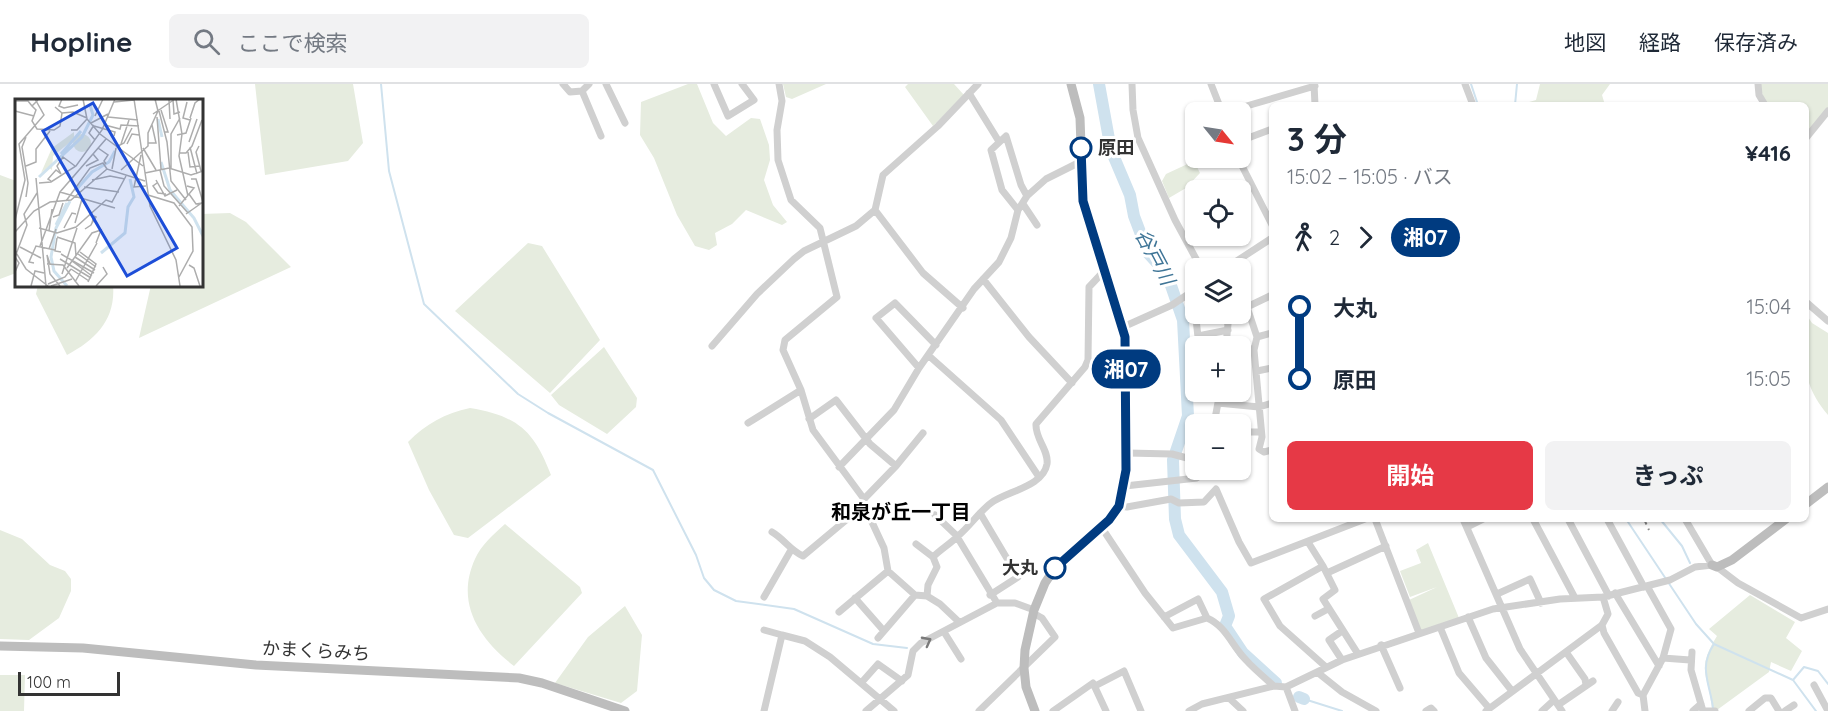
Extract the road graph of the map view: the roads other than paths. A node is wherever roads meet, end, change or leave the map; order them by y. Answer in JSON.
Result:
{"nodes":[{"id":1,"x":563,"y":84,"type":"edge"},
{"id":2,"x":606,"y":84,"type":"edge"},
{"id":3,"x":714,"y":84,"type":"edge"},
{"id":4,"x":742,"y":84,"type":"edge"},
{"id":5,"x":779,"y":84,"type":"edge"},
{"id":6,"x":978,"y":84,"type":"edge"},
{"id":7,"x":1071,"y":84,"type":"edge"},
{"id":8,"x":1132,"y":84,"type":"edge"},
{"id":9,"x":1212,"y":84,"type":"edge"},
{"id":10,"x":1465,"y":84,"type":"edge"},
{"id":11,"x":1758,"y":84,"type":"edge"},
{"id":12,"x":1314,"y":85,"type":"edge"},
{"id":13,"x":585,"y":87,"type":"edge"},
{"id":14,"x":969,"y":93,"type":"junction"},
{"id":15,"x":1220,"y":102,"type":"edge"},
{"id":16,"x":1315,"y":102,"type":"edge"},
{"id":17,"x":1472,"y":102,"type":"edge"},
{"id":18,"x":1763,"y":102,"type":"edge"},
{"id":19,"x":1251,"y":104,"type":"edge"},
{"id":20,"x":1828,"y":111,"type":"edge"},
{"id":21,"x":626,"y":123,"type":"dead end"},
{"id":22,"x":1269,"y":130,"type":"edge"},
{"id":23,"x":1809,"y":134,"type":"edge"},
{"id":24,"x":601,"y":136,"type":"dead end"},
{"id":25,"x":1251,"y":137,"type":"edge"},
{"id":26,"x":998,"y":141,"type":"junction"},
{"id":27,"x":1080,"y":162,"type":"junction"},
{"id":28,"x":1243,"y":168,"type":"edge"},
{"id":29,"x":1027,"y":196,"type":"junction"},
{"id":30,"x":1020,"y":207,"type":"junction"},
{"id":31,"x":875,"y":210,"type":"junction"},
{"id":32,"x":1269,"y":219,"type":"edge"},
{"id":33,"x":1037,"y":225,"type":"dead end"},
{"id":34,"x":1269,"y":240,"type":"edge"},
{"id":35,"x":823,"y":242,"type":"junction"},
{"id":36,"x":1196,"y":258,"type":"edge"},
{"id":37,"x":1241,"y":258,"type":"edge"},
{"id":38,"x":1105,"y":270,"type":"junction"},
{"id":39,"x":983,"y":279,"type":"junction"},
{"id":40,"x":1269,"y":296,"type":"edge"},
{"id":41,"x":1185,"y":297,"type":"edge"},
{"id":42,"x":1251,"y":305,"type":"edge"},
{"id":43,"x":1809,"y":305,"type":"edge"},
{"id":44,"x":963,"y":308,"type":"junction"},
{"id":45,"x":1251,"y":319,"type":"edge"},
{"id":46,"x":1828,"y":321,"type":"edge"},
{"id":47,"x":1197,"y":324,"type":"edge"},
{"id":48,"x":1226,"y":324,"type":"edge"},
{"id":49,"x":1123,"y":327,"type":"junction"},
{"id":50,"x":1228,"y":330,"type":"junction"},
{"id":51,"x":1269,"y":334,"type":"edge"},
{"id":52,"x":1198,"y":336,"type":"joint"},
{"id":53,"x":1227,"y":336,"type":"edge"},
{"id":54,"x":1257,"y":337,"type":"junction"},
{"id":55,"x":936,"y":345,"type":"junction"},
{"id":56,"x":712,"y":346,"type":"dead end"},
{"id":57,"x":1251,"y":349,"type":"edge"},
{"id":58,"x":1254,"y":350,"type":"junction"},
{"id":59,"x":1126,"y":351,"type":"junction"},
{"id":60,"x":928,"y":355,"type":"junction"},
{"id":61,"x":1088,"y":360,"type":"junction"},
{"id":62,"x":919,"y":368,"type":"junction"},
{"id":63,"x":1269,"y":369,"type":"edge"},
{"id":64,"x":1257,"y":371,"type":"junction"},
{"id":65,"x":1072,"y":383,"type":"junction"},
{"id":66,"x":801,"y":390,"type":"junction"},
{"id":67,"x":1218,"y":403,"type":"joint"},
{"id":68,"x":1269,"y":404,"type":"edge"},
{"id":69,"x":1259,"y":407,"type":"junction"},
{"id":70,"x":1216,"y":414,"type":"edge"},
{"id":71,"x":809,"y":419,"type":"junction"},
{"id":72,"x":748,"y":423,"type":"dead end"},
{"id":73,"x":1251,"y":432,"type":"edge"},
{"id":74,"x":1260,"y":432,"type":"junction"},
{"id":75,"x":923,"y":433,"type":"dead end"},
{"id":76,"x":867,"y":440,"type":"junction"},
{"id":77,"x":1269,"y":451,"type":"edge"},
{"id":78,"x":1126,"y":453,"type":"junction"},
{"id":79,"x":1185,"y":458,"type":"edge"},
{"id":80,"x":896,"y":466,"type":"junction"},
{"id":81,"x":839,"y":467,"type":"junction"},
{"id":82,"x":1039,"y":477,"type":"junction"},
{"id":83,"x":1185,"y":478,"type":"edge"},
{"id":84,"x":1125,"y":486,"type":"junction"},
{"id":85,"x":1828,"y":487,"type":"edge"},
{"id":86,"x":864,"y":502,"type":"junction"},
{"id":87,"x":1809,"y":502,"type":"edge"},
{"id":88,"x":1119,"y":506,"type":"junction"},
{"id":89,"x":980,"y":513,"type":"junction"},
{"id":90,"x":935,"y":516,"type":"dead end"},
{"id":91,"x":1358,"y":522,"type":"edge"},
{"id":92,"x":1377,"y":522,"type":"edge"},
{"id":93,"x":1465,"y":522,"type":"edge"},
{"id":94,"x":1477,"y":522,"type":"edge"},
{"id":95,"x":1535,"y":522,"type":"edge"},
{"id":96,"x":1570,"y":522,"type":"edge"},
{"id":97,"x":1609,"y":522,"type":"edge"},
{"id":98,"x":1687,"y":522,"type":"edge"},
{"id":99,"x":1782,"y":522,"type":"edge"},
{"id":100,"x":1467,"y":527,"type":"junction"},
{"id":101,"x":1102,"y":528,"type":"junction"},
{"id":102,"x":772,"y":532,"type":"dead end"},
{"id":103,"x":957,"y":538,"type":"junction"},
{"id":104,"x":1308,"y":542,"type":"junction"},
{"id":105,"x":916,"y":544,"type":"dead end"},
{"id":106,"x":1386,"y":546,"type":"junction"},
{"id":107,"x":791,"y":550,"type":"junction"},
{"id":108,"x":933,"y":557,"type":"junction"},
{"id":109,"x":1323,"y":566,"type":"junction"},
{"id":110,"x":1714,"y":566,"type":"junction"},
{"id":111,"x":888,"y":572,"type":"junction"},
{"id":112,"x":1327,"y":573,"type":"junction"},
{"id":113,"x":1645,"y":587,"type":"junction"},
{"id":114,"x":1497,"y":594,"type":"junction"},
{"id":115,"x":915,"y":595,"type":"junction"},
{"id":116,"x":990,"y":595,"type":"junction"},
{"id":117,"x":1609,"y":595,"type":"junction"},
{"id":118,"x":927,"y":596,"type":"junction"},
{"id":119,"x":764,"y":597,"type":"dead end"},
{"id":120,"x":855,"y":598,"type":"junction"},
{"id":121,"x":1575,"y":598,"type":"junction"},
{"id":122,"x":997,"y":603,"type":"junction"},
{"id":123,"x":1541,"y":603,"type":"junction"},
{"id":124,"x":1503,"y":608,"type":"junction"},
{"id":125,"x":1328,"y":609,"type":"junction"},
{"id":126,"x":1828,"y":609,"type":"edge"},
{"id":127,"x":839,"y":612,"type":"dead end"},
{"id":128,"x":1033,"y":612,"type":"junction"},
{"id":129,"x":1315,"y":616,"type":"dead end"},
{"id":130,"x":1164,"y":617,"type":"junction"},
{"id":131,"x":1468,"y":617,"type":"junction"},
{"id":132,"x":1207,"y":618,"type":"junction"},
{"id":133,"x":959,"y":622,"type":"junction"},
{"id":134,"x":1602,"y":625,"type":"junction"},
{"id":135,"x":1440,"y":627,"type":"junction"},
{"id":136,"x":764,"y":630,"type":"dead end"},
{"id":137,"x":884,"y":631,"type":"junction"},
{"id":138,"x":1342,"y":631,"type":"junction"},
{"id":139,"x":944,"y":632,"type":"junction"},
{"id":140,"x":1419,"y":633,"type":"junction"},
{"id":141,"x":782,"y":635,"type":"junction"},
{"id":142,"x":878,"y":638,"type":"dead end"},
{"id":143,"x":1381,"y":645,"type":"junction"},
{"id":144,"x":0,"y":646,"type":"edge"},
{"id":145,"x":1566,"y":652,"type":"junction"},
{"id":146,"x":1358,"y":654,"type":"junction"},
{"id":147,"x":1664,"y":658,"type":"junction"},
{"id":148,"x":961,"y":659,"type":"dead end"},
{"id":149,"x":1342,"y":660,"type":"junction"},
{"id":150,"x":1659,"y":666,"type":"junction"},
{"id":151,"x":1326,"y":667,"type":"junction"},
{"id":152,"x":1024,"y":668,"type":"junction"},
{"id":153,"x":1317,"y":672,"type":"junction"},
{"id":154,"x":1537,"y":675,"type":"junction"},
{"id":155,"x":902,"y":681,"type":"junction"},
{"id":156,"x":862,"y":682,"type":"junction"},
{"id":157,"x":1814,"y":685,"type":"dead end"},
{"id":158,"x":1095,"y":686,"type":"junction"},
{"id":159,"x":1274,"y":686,"type":"junction"},
{"id":160,"x":1286,"y":687,"type":"junction"},
{"id":161,"x":1400,"y":688,"type":"dead end"},
{"id":162,"x":1512,"y":691,"type":"junction"},
{"id":163,"x":1643,"y":694,"type":"junction"},
{"id":164,"x":1229,"y":698,"type":"junction"},
{"id":165,"x":881,"y":700,"type":"junction"},
{"id":166,"x":1794,"y":705,"type":"dead end"},
{"id":167,"x":1558,"y":706,"type":"edge"},
{"id":168,"x":1702,"y":709,"type":"edge"},
{"id":169,"x":1488,"y":710,"type":"edge"},
{"id":170,"x":625,"y":711,"type":"edge"},
{"id":171,"x":764,"y":711,"type":"edge"},
{"id":172,"x":866,"y":711,"type":"edge"},
{"id":173,"x":894,"y":711,"type":"edge"},
{"id":174,"x":979,"y":711,"type":"edge"},
{"id":175,"x":1035,"y":711,"type":"edge"},
{"id":176,"x":1053,"y":711,"type":"edge"},
{"id":177,"x":1106,"y":711,"type":"edge"},
{"id":178,"x":1141,"y":711,"type":"edge"},
{"id":179,"x":1189,"y":711,"type":"edge"},
{"id":180,"x":1243,"y":711,"type":"edge"},
{"id":181,"x":1295,"y":711,"type":"edge"},
{"id":182,"x":1376,"y":711,"type":"edge"},
{"id":183,"x":1426,"y":711,"type":"edge"},
{"id":184,"x":1434,"y":711,"type":"edge"},
{"id":185,"x":1542,"y":711,"type":"edge"},
{"id":186,"x":1645,"y":711,"type":"edge"},
{"id":187,"x":1693,"y":711,"type":"edge"},
{"id":188,"x":1714,"y":711,"type":"edge"},
{"id":189,"x":1749,"y":711,"type":"edge"},
{"id":190,"x":1779,"y":711,"type":"edge"},
{"id":191,"x":1785,"y":711,"type":"edge"},
{"id":192,"x":1828,"y":711,"type":"edge"}],
"edges":[{"from":1,"to":13,"type":"street"},
{"from":2,"to":21,"type":"street"},
{"from":3,"to":4,"type":"street"},
{"from":5,"to":35,"type":"street"},
{"from":6,"to":14,"type":"street"},
{"from":7,"to":27,"type":"street"},
{"from":8,"to":36,"type":"street"},
{"from":9,"to":15,"type":"street"},
{"from":10,"to":17,"type":"street"},
{"from":11,"to":18,"type":"street"},
{"from":12,"to":16,"type":"street"},
{"from":12,"to":19,"type":"street"},
{"from":13,"to":24,"type":"street"},
{"from":14,"to":26,"type":"street"},
{"from":14,"to":31,"type":"street"},
{"from":20,"to":23,"type":"street"},
{"from":22,"to":25,"type":"street"},
{"from":26,"to":29,"type":"street"},
{"from":26,"to":30,"type":"street"},
{"from":27,"to":29,"type":"street"},
{"from":27,"to":38,"type":"street"},
{"from":28,"to":32,"type":"street"},
{"from":29,"to":30,"type":"street"},
{"from":30,"to":33,"type":"street"},
{"from":30,"to":39,"type":"street"},
{"from":31,"to":35,"type":"street"},
{"from":31,"to":44,"type":"street"},
{"from":34,"to":37,"type":"street"},
{"from":35,"to":56,"type":"street"},
{"from":35,"to":66,"type":"street"},
{"from":38,"to":49,"type":"street"},
{"from":38,"to":61,"type":"street"},
{"from":39,"to":44,"type":"street"},
{"from":39,"to":65,"type":"street"},
{"from":40,"to":42,"type":"street"},
{"from":41,"to":49,"type":"street"},
{"from":43,"to":46,"type":"street"},
{"from":44,"to":55,"type":"street"},
{"from":45,"to":54,"type":"street"},
{"from":47,"to":52,"type":"street"},
{"from":48,"to":50,"type":"street"},
{"from":49,"to":59,"type":"street"},
{"from":50,"to":52,"type":"street"},
{"from":50,"to":53,"type":"street"},
{"from":51,"to":54,"type":"street"},
{"from":54,"to":58,"type":"street"},
{"from":55,"to":60,"type":"street"},
{"from":55,"to":62,"type":"street"},
{"from":57,"to":58,"type":"street"},
{"from":58,"to":64,"type":"street"},
{"from":59,"to":61,"type":"street"},
{"from":59,"to":78,"type":"street"},
{"from":60,"to":62,"type":"street"},
{"from":60,"to":82,"type":"street"},
{"from":61,"to":65,"type":"street"},
{"from":62,"to":76,"type":"street"},
{"from":63,"to":64,"type":"street"},
{"from":64,"to":69,"type":"street"},
{"from":65,"to":82,"type":"street"},
{"from":66,"to":71,"type":"street"},
{"from":66,"to":72,"type":"street"},
{"from":67,"to":69,"type":"street"},
{"from":67,"to":70,"type":"street"},
{"from":68,"to":69,"type":"street"},
{"from":69,"to":74,"type":"street"},
{"from":71,"to":76,"type":"street"},
{"from":71,"to":81,"type":"street"},
{"from":73,"to":74,"type":"street"},
{"from":74,"to":77,"type":"street"},
{"from":75,"to":80,"type":"street"},
{"from":76,"to":80,"type":"street"},
{"from":76,"to":81,"type":"street"},
{"from":78,"to":79,"type":"street"},
{"from":78,"to":84,"type":"street"},
{"from":80,"to":86,"type":"street"},
{"from":81,"to":86,"type":"street"},
{"from":82,"to":89,"type":"street"},
{"from":83,"to":84,"type":"street"},
{"from":84,"to":88,"type":"street"},
{"from":85,"to":87,"type":"street"},
{"from":86,"to":107,"type":"street"},
{"from":86,"to":111,"type":"street"},
{"from":88,"to":101,"type":"street"},
{"from":88,"to":104,"type":"street"},
{"from":89,"to":103,"type":"street"},
{"from":89,"to":116,"type":"street"},
{"from":90,"to":103,"type":"street"},
{"from":91,"to":104,"type":"street"},
{"from":92,"to":106,"type":"street"},
{"from":93,"to":100,"type":"street"},
{"from":94,"to":100,"type":"street"},
{"from":95,"to":121,"type":"street"},
{"from":96,"to":117,"type":"street"},
{"from":97,"to":113,"type":"street"},
{"from":98,"to":110,"type":"street"},
{"from":99,"to":110,"type":"street"},
{"from":100,"to":114,"type":"street"},
{"from":101,"to":128,"type":"street"},
{"from":101,"to":130,"type":"street"},
{"from":102,"to":107,"type":"street"},
{"from":103,"to":108,"type":"street"},
{"from":103,"to":116,"type":"street"},
{"from":104,"to":109,"type":"street"},
{"from":105,"to":108,"type":"street"},
{"from":106,"to":112,"type":"street"},
{"from":106,"to":140,"type":"street"},
{"from":107,"to":119,"type":"street"},
{"from":108,"to":118,"type":"street"},
{"from":109,"to":112,"type":"street"},
{"from":109,"to":151,"type":"street"},
{"from":110,"to":113,"type":"street"},
{"from":110,"to":126,"type":"street"},
{"from":111,"to":115,"type":"street"},
{"from":111,"to":120,"type":"street"},
{"from":112,"to":125,"type":"street"},
{"from":113,"to":117,"type":"street"},
{"from":113,"to":147,"type":"street"},
{"from":114,"to":123,"type":"street"},
{"from":114,"to":124,"type":"street"},
{"from":115,"to":118,"type":"street"},
{"from":115,"to":137,"type":"street"},
{"from":116,"to":122,"type":"street"},
{"from":117,"to":121,"type":"street"},
{"from":117,"to":134,"type":"street"},
{"from":117,"to":150,"type":"street"},
{"from":118,"to":133,"type":"street"},
{"from":120,"to":127,"type":"street"},
{"from":120,"to":137,"type":"street"},
{"from":121,"to":123,"type":"street"},
{"from":122,"to":128,"type":"street"},
{"from":122,"to":133,"type":"street"},
{"from":123,"to":124,"type":"street"},
{"from":124,"to":131,"type":"street"},
{"from":124,"to":154,"type":"street"},
{"from":125,"to":129,"type":"street"},
{"from":125,"to":138,"type":"street"},
{"from":128,"to":152,"type":"street"},
{"from":128,"to":152,"type":"street"},
{"from":130,"to":132,"type":"street"},
{"from":130,"to":132,"type":"street"},
{"from":131,"to":135,"type":"street"},
{"from":131,"to":162,"type":"street"},
{"from":132,"to":159,"type":"street"},
{"from":133,"to":139,"type":"street"},
{"from":134,"to":145,"type":"street"},
{"from":134,"to":163,"type":"street"},
{"from":135,"to":140,"type":"street"},
{"from":135,"to":169,"type":"street"},
{"from":136,"to":141,"type":"street"},
{"from":137,"to":142,"type":"street"},
{"from":138,"to":146,"type":"street"},
{"from":138,"to":149,"type":"street"},
{"from":139,"to":148,"type":"street"},
{"from":155,"to":139,"type":"street","one_way":true},
{"from":140,"to":143,"type":"street"},
{"from":141,"to":156,"type":"street"},
{"from":141,"to":171,"type":"street"},
{"from":143,"to":146,"type":"street"},
{"from":143,"to":161,"type":"street"},
{"from":144,"to":170,"type":"street","name":"かまくらみち"},
{"from":145,"to":154,"type":"street"},
{"from":145,"to":167,"type":"street"},
{"from":146,"to":149,"type":"street"},
{"from":147,"to":150,"type":"street"},
{"from":147,"to":168,"type":"street"},
{"from":149,"to":151,"type":"street"},
{"from":150,"to":163,"type":"street"},
{"from":151,"to":153,"type":"street"},
{"from":152,"to":174,"type":"street"},
{"from":152,"to":175,"type":"street"},
{"from":153,"to":160,"type":"street"},
{"from":153,"to":182,"type":"street"},
{"from":154,"to":162,"type":"street"},
{"from":154,"to":167,"type":"street"},
{"from":155,"to":156,"type":"street"},
{"from":155,"to":165,"type":"street"},
{"from":156,"to":165,"type":"street"},
{"from":157,"to":192,"type":"street"},
{"from":158,"to":176,"type":"street"},
{"from":158,"to":177,"type":"street"},
{"from":158,"to":178,"type":"street"},
{"from":159,"to":160,"type":"street"},
{"from":159,"to":164,"type":"street"},
{"from":160,"to":181,"type":"street"},
{"from":162,"to":169,"type":"street"},
{"from":163,"to":186,"type":"street"},
{"from":164,"to":179,"type":"street"},
{"from":164,"to":180,"type":"street"},
{"from":165,"to":172,"type":"street"},
{"from":165,"to":173,"type":"street"},
{"from":166,"to":191,"type":"street"},
{"from":167,"to":185,"type":"street"},
{"from":168,"to":187,"type":"street"},
{"from":168,"to":188,"type":"street"},
{"from":183,"to":184,"type":"street"},
{"from":189,"to":190,"type":"street"}]}
